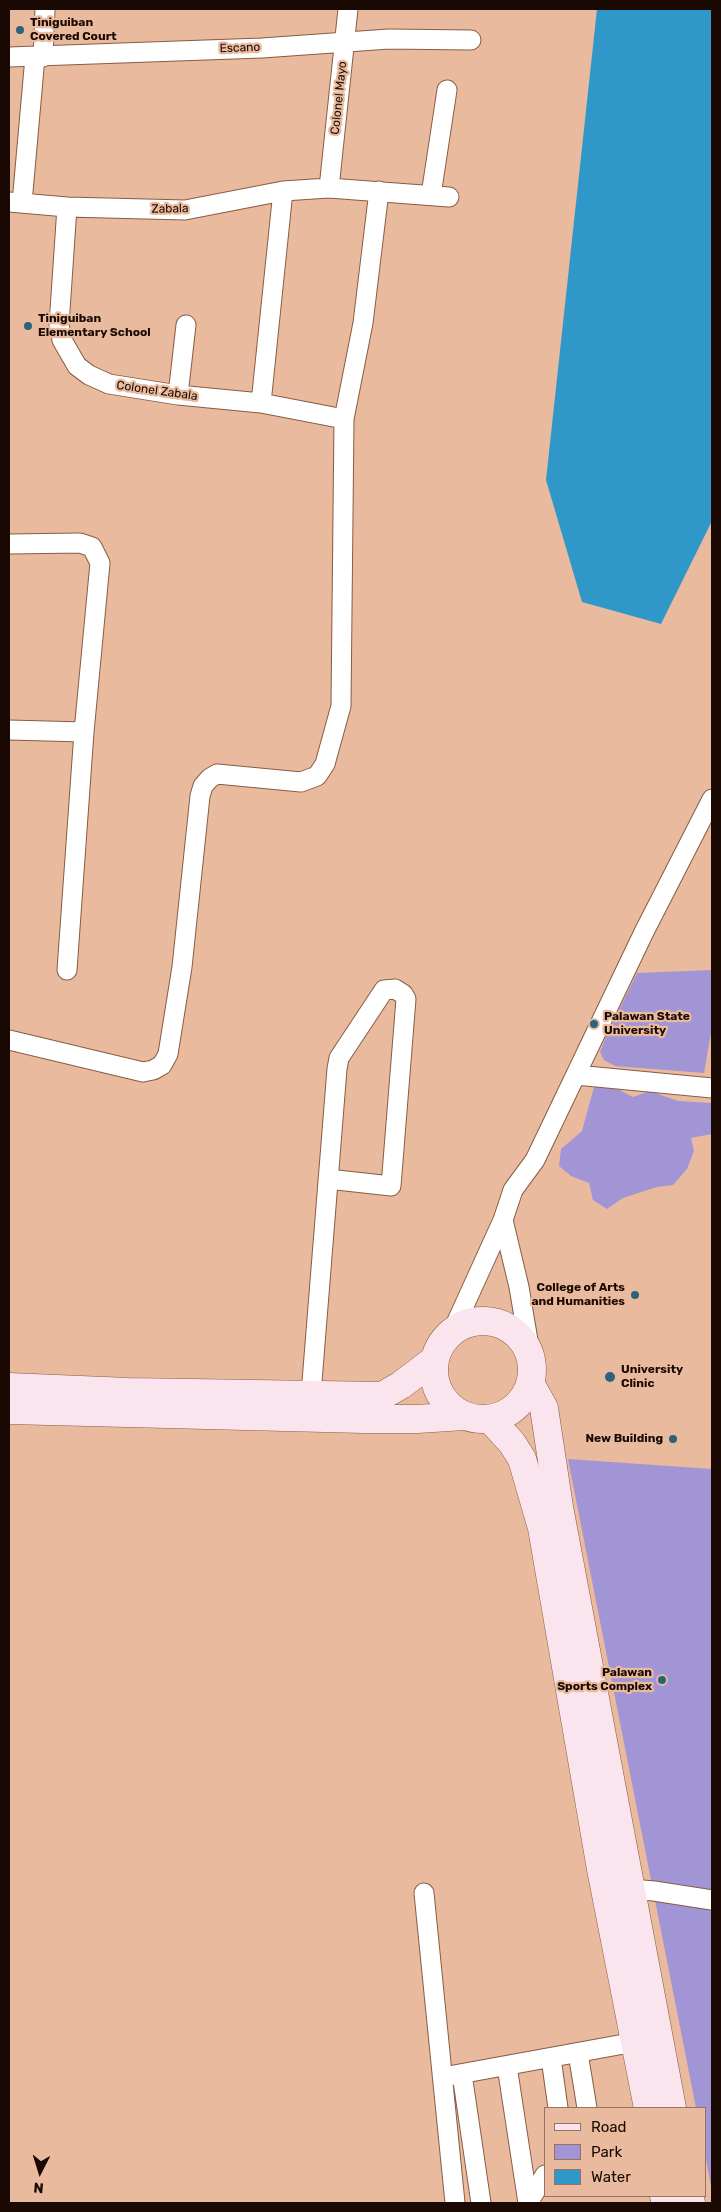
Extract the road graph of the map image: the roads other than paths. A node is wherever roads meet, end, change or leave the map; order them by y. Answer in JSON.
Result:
{"nodes":[{"id":1,"x":45,"y":9,"type":"edge"},
{"id":2,"x":348,"y":9,"type":"edge"},
{"id":3,"x":471,"y":40,"type":"dead end"},
{"id":4,"x":345,"y":43,"type":"junction"},
{"id":5,"x":9,"y":57,"type":"edge"},
{"id":6,"x":39,"y":57,"type":"junction"},
{"id":7,"x":447,"y":90,"type":"dead end"},
{"id":8,"x":329,"y":188,"type":"junction"},
{"id":9,"x":283,"y":191,"type":"junction"},
{"id":10,"x":379,"y":191,"type":"junction"},
{"id":11,"x":16,"y":202,"type":"edge"},
{"id":12,"x":67,"y":207,"type":"junction"},
{"id":13,"x":186,"y":325,"type":"dead end"},
{"id":14,"x":178,"y":395,"type":"junction"},
{"id":15,"x":261,"y":403,"type":"junction"},
{"id":16,"x":344,"y":419,"type":"junction"},
{"id":17,"x":9,"y":544,"type":"edge"},
{"id":18,"x":9,"y":730,"type":"edge"},
{"id":19,"x":84,"y":732,"type":"junction"},
{"id":20,"x":712,"y":799,"type":"edge"},
{"id":21,"x":67,"y":970,"type":"dead end"},
{"id":22,"x":9,"y":1040,"type":"edge"},
{"id":23,"x":576,"y":1075,"type":"junction"},
{"id":24,"x":712,"y":1088,"type":"edge"},
{"id":25,"x":328,"y":1179,"type":"junction"},
{"id":26,"x":503,"y":1220,"type":"junction"},
{"id":27,"x":453,"y":1330,"type":"junction"},
{"id":28,"x":434,"y":1360,"type":"junction"},
{"id":29,"x":531,"y":1374,"type":"junction"},
{"id":30,"x":9,"y":1387,"type":"edge"},
{"id":31,"x":311,"y":1394,"type":"junction"},
{"id":32,"x":9,"y":1410,"type":"edge"},
{"id":33,"x":477,"y":1417,"type":"junction"},
{"id":34,"x":617,"y":1888,"type":"junction"},
{"id":35,"x":424,"y":1893,"type":"dead end"},
{"id":36,"x":712,"y":1900,"type":"edge"},
{"id":37,"x":636,"y":2042,"type":"junction"},
{"id":38,"x":578,"y":2052,"type":"junction"},
{"id":39,"x":551,"y":2058,"type":"junction"},
{"id":40,"x":507,"y":2066,"type":"junction"},
{"id":41,"x":462,"y":2074,"type":"junction"},
{"id":42,"x":443,"y":2077,"type":"junction"},
{"id":43,"x":558,"y":2107,"type":"edge"},
{"id":44,"x":587,"y":2107,"type":"edge"},
{"id":45,"x":648,"y":2107,"type":"edge"},
{"id":46,"x":672,"y":2107,"type":"edge"},
{"id":47,"x":544,"y":2177,"type":"edge"},
{"id":48,"x":455,"y":2203,"type":"edge"},
{"id":49,"x":481,"y":2203,"type":"edge"}],
"edges":[{"from":1,"to":6,"type":"street"},
{"from":2,"to":4,"type":"street","name":"Colonel Mayo"},
{"from":3,"to":4,"type":"street","name":"Escano"},
{"from":4,"to":6,"type":"street","name":"Escano"},
{"from":4,"to":8,"type":"street","name":"Colonel Mayo"},
{"from":5,"to":6,"type":"street","name":"Escano"},
{"from":6,"to":11,"type":"street"},
{"from":7,"to":10,"type":"street","name":"Zabala"},
{"from":8,"to":9,"type":"street","name":"Zabala"},
{"from":8,"to":10,"type":"street","name":"Zabala"},
{"from":9,"to":12,"type":"street","name":"Zabala"},
{"from":9,"to":15,"type":"street"},
{"from":10,"to":16,"type":"street"},
{"from":11,"to":12,"type":"street","name":"Zabala"},
{"from":12,"to":14,"type":"street","name":"Colonel Zabala"},
{"from":13,"to":14,"type":"street"},
{"from":14,"to":15,"type":"street","name":"Colonel Zabala"},
{"from":15,"to":16,"type":"street","name":"Colonel Zabala"},
{"from":16,"to":22,"type":"street"},
{"from":17,"to":19,"type":"street"},
{"from":18,"to":19,"type":"street"},
{"from":19,"to":21,"type":"street"},
{"from":20,"to":23,"type":"street"},
{"from":23,"to":24,"type":"street"},
{"from":23,"to":26,"type":"street"},
{"from":25,"to":25,"type":"street"},
{"from":25,"to":31,"type":"street"},
{"from":26,"to":27,"type":"street"},
{"from":26,"to":29,"type":"street"},
{"from":27,"to":28,"type":"street"},
{"from":27,"to":29,"type":"street"},
{"from":28,"to":31,"type":"street"},
{"from":28,"to":33,"type":"street"},
{"from":29,"to":33,"type":"street"},
{"from":29,"to":34,"type":"street"},
{"from":30,"to":31,"type":"street"},
{"from":32,"to":33,"type":"street"},
{"from":33,"to":34,"type":"street"},
{"from":34,"to":36,"type":"street"},
{"from":34,"to":37,"type":"street"},
{"from":34,"to":46,"type":"street"},
{"from":35,"to":42,"type":"street"},
{"from":37,"to":38,"type":"street"},
{"from":37,"to":45,"type":"street"},
{"from":38,"to":39,"type":"street"},
{"from":38,"to":44,"type":"street"},
{"from":39,"to":40,"type":"street"},
{"from":39,"to":43,"type":"street"},
{"from":40,"to":41,"type":"street"},
{"from":40,"to":47,"type":"street"},
{"from":41,"to":42,"type":"street"},
{"from":41,"to":49,"type":"street"},
{"from":42,"to":48,"type":"street"}]}
